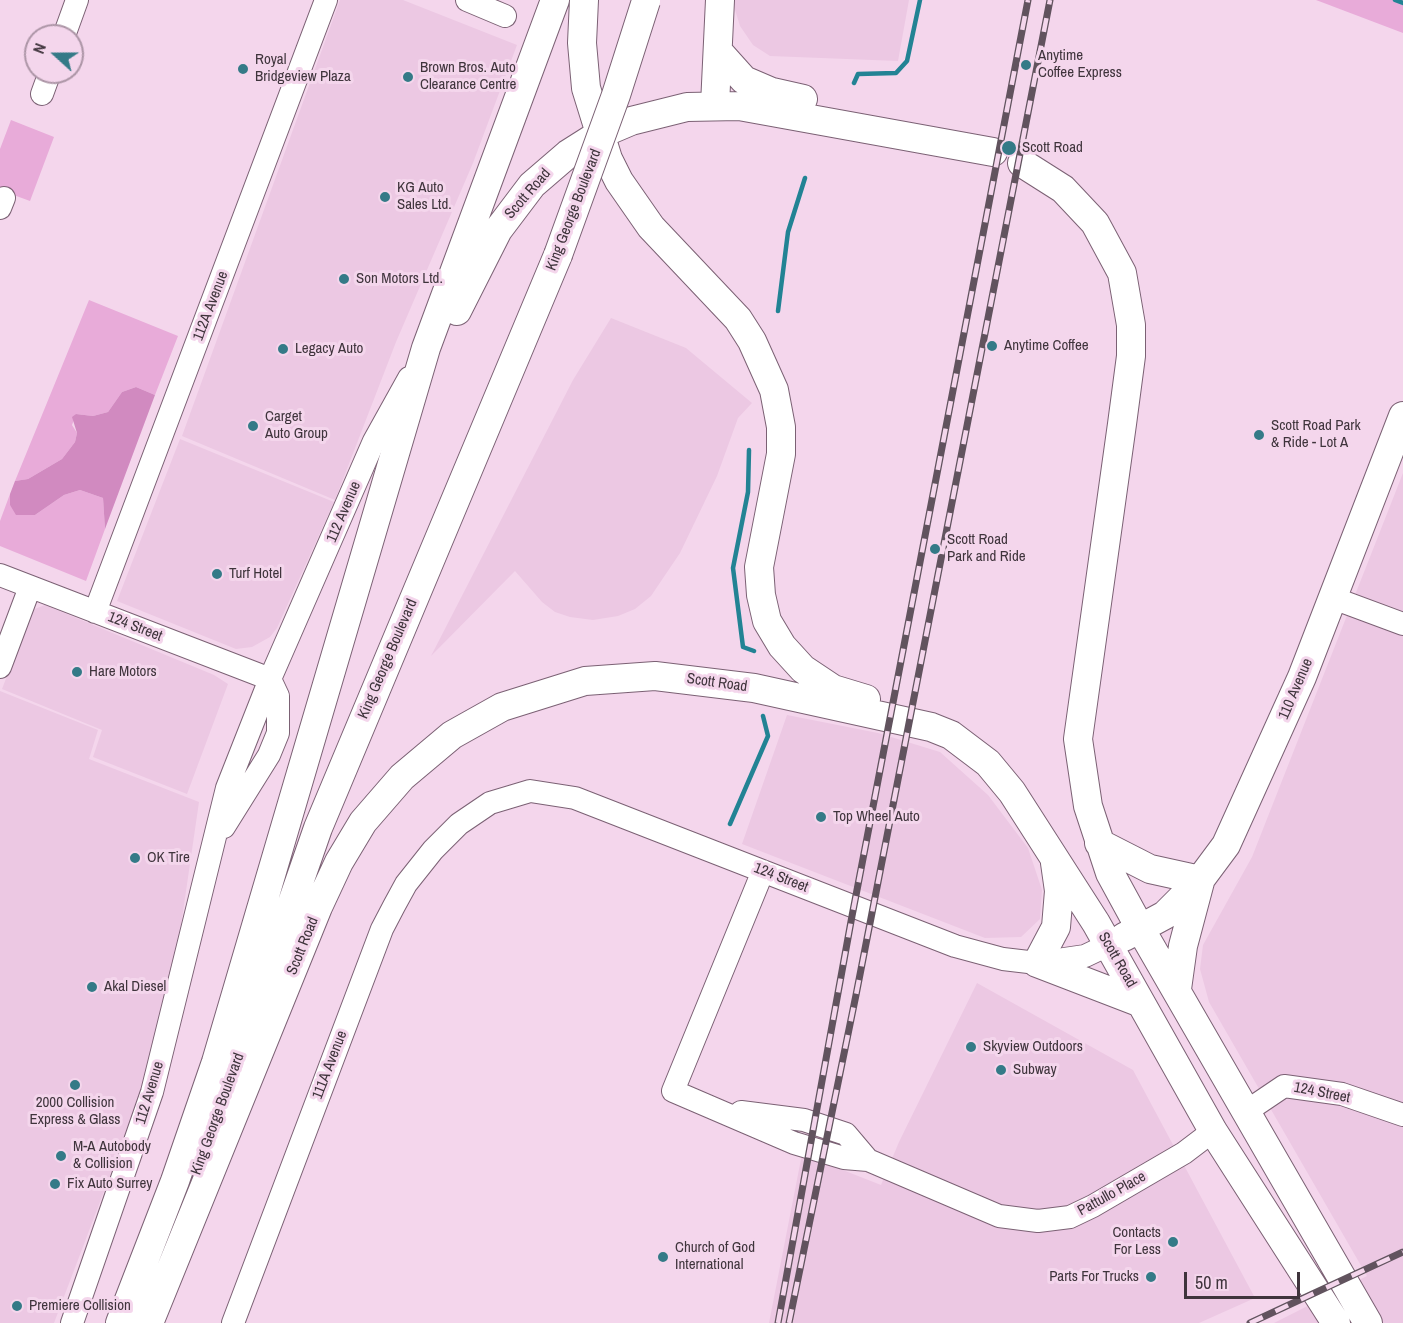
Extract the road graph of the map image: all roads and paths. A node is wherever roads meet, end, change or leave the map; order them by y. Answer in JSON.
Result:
{"nodes":[{"id":1,"x":77,"y":0,"type":"edge"},
{"id":2,"x":326,"y":0,"type":"edge"},
{"id":3,"x":467,"y":0,"type":"edge"},
{"id":4,"x":555,"y":0,"type":"edge"},
{"id":5,"x":584,"y":0,"type":"edge"},
{"id":6,"x":647,"y":0,"type":"edge"},
{"id":7,"x":720,"y":0,"type":"edge"},
{"id":8,"x":506,"y":16,"type":"dead end"},
{"id":9,"x":68,"y":24,"type":"edge"},
{"id":10,"x":718,"y":51,"type":"junction"},
{"id":11,"x":46,"y":84,"type":"edge"},
{"id":12,"x":42,"y":94,"type":"dead end"},
{"id":13,"x":715,"y":105,"type":"junction"},
{"id":14,"x":598,"y":135,"type":"junction"},
{"id":15,"x":1022,"y":163,"type":"dead end"},
{"id":16,"x":426,"y":348,"type":"junction"},
{"id":17,"x":409,"y":407,"type":"junction"},
{"id":18,"x":1403,"y":416,"type":"edge"},
{"id":19,"x":0,"y":575,"type":"edge"},
{"id":20,"x":30,"y":587,"type":"junction"},
{"id":21,"x":1334,"y":598,"type":"junction"},
{"id":22,"x":95,"y":612,"type":"junction"},
{"id":23,"x":1403,"y":624,"type":"edge"},
{"id":24,"x":215,"y":659,"type":"junction"},
{"id":25,"x":0,"y":667,"type":"edge"},
{"id":26,"x":270,"y":679,"type":"junction"},
{"id":27,"x":931,"y":727,"type":"junction"},
{"id":28,"x":247,"y":736,"type":"junction"},
{"id":29,"x":459,"y":824,"type":"joint"},
{"id":30,"x":1099,"y":843,"type":"junction"},
{"id":31,"x":209,"y":858,"type":"junction"},
{"id":32,"x":1054,"y":858,"type":"junction"},
{"id":33,"x":763,"y":871,"type":"junction"},
{"id":34,"x":1200,"y":880,"type":"junction"},
{"id":35,"x":1140,"y":928,"type":"junction"},
{"id":36,"x":1108,"y":945,"type":"junction"},
{"id":37,"x":1037,"y":963,"type":"junction"},
{"id":38,"x":1177,"y":989,"type":"junction"},
{"id":39,"x":1141,"y":1003,"type":"junction"},
{"id":40,"x":1247,"y":1111,"type":"junction"},
{"id":41,"x":1403,"y":1115,"type":"edge"},
{"id":42,"x":1213,"y":1131,"type":"junction"},
{"id":43,"x":72,"y":1323,"type":"edge"},
{"id":44,"x":120,"y":1323,"type":"edge"},
{"id":45,"x":142,"y":1323,"type":"edge"},
{"id":46,"x":149,"y":1323,"type":"edge"},
{"id":47,"x":233,"y":1323,"type":"edge"},
{"id":48,"x":1336,"y":1323,"type":"edge"},
{"id":49,"x":1368,"y":1323,"type":"edge"}],
"edges":[{"from":1,"to":9,"type":"street"},
{"from":2,"to":22,"type":"street","name":"112A Avenue"},
{"from":3,"to":8,"type":"street"},
{"from":4,"to":16,"type":"main road","name":"King George Boulevard"},
{"from":5,"to":14,"type":"main road"},
{"from":6,"to":45,"type":"main road","name":"King George Boulevard","bridge":true},
{"from":7,"to":10,"type":"main road"},
{"from":10,"to":13,"type":"main road"},
{"from":10,"to":13,"type":"main road","name":"Scott Road"},
{"from":11,"to":12,"type":"street"},
{"from":13,"to":14,"type":"main road","name":"Scott Road"},
{"from":14,"to":17,"type":"main road","name":"Scott Road"},
{"from":14,"to":27,"type":"main road"},
{"from":15,"to":30,"type":"main road"},
{"from":16,"to":17,"type":"main road","name":"King George Boulevard"},
{"from":16,"to":26,"type":"street","name":"112 Avenue"},
{"from":17,"to":44,"type":"main road","name":"King George Boulevard"},
{"from":18,"to":21,"type":"main road","name":"110 Avenue"},
{"from":19,"to":20,"type":"street","name":"124 Street"},
{"from":20,"to":22,"type":"street","name":"124 Street"},
{"from":20,"to":25,"type":"street"},
{"from":21,"to":23,"type":"street"},
{"from":21,"to":34,"type":"main road","name":"110 Avenue"},
{"from":22,"to":24,"type":"street","name":"124 Street"},
{"from":24,"to":26,"type":"street","name":"124 Street"},
{"from":24,"to":28,"type":"street"},
{"from":26,"to":28,"type":"street","name":"112 Avenue"},
{"from":26,"to":31,"type":"street","name":"112 Avenue"},
{"from":27,"to":32,"type":"main road","name":"Scott Road"},
{"from":27,"to":46,"type":"main road","name":"Scott Road"},
{"from":28,"to":31,"type":"street","name":"112 Avenue"},
{"from":29,"to":33,"type":"street","name":"124 Street"},
{"from":29,"to":47,"type":"street","name":"111A Avenue"},
{"from":30,"to":34,"type":"main road"},
{"from":30,"to":35,"type":"main road"},
{"from":31,"to":43,"type":"street","name":"112 Avenue"},
{"from":32,"to":36,"type":"main road","name":"Scott Road"},
{"from":32,"to":37,"type":"main road"},
{"from":33,"to":37,"type":"street","name":"124 Street"},
{"from":33,"to":42,"type":"street","name":"Pattullo Place"},
{"from":34,"to":35,"type":"main road","name":"110 Avenue"},
{"from":34,"to":38,"type":"main road"},
{"from":35,"to":36,"type":"main road","name":"110 Avenue"},
{"from":35,"to":38,"type":"main road"},
{"from":36,"to":37,"type":"street","name":"124 Street"},
{"from":36,"to":39,"type":"main road","name":"Scott Road"},
{"from":37,"to":39,"type":"main road"},
{"from":38,"to":40,"type":"main road"},
{"from":39,"to":42,"type":"main road","name":"Scott Road"},
{"from":40,"to":41,"type":"street","name":"124 Street"},
{"from":40,"to":49,"type":"main road"},
{"from":42,"to":48,"type":"main road","name":"Scott Road"}]}
